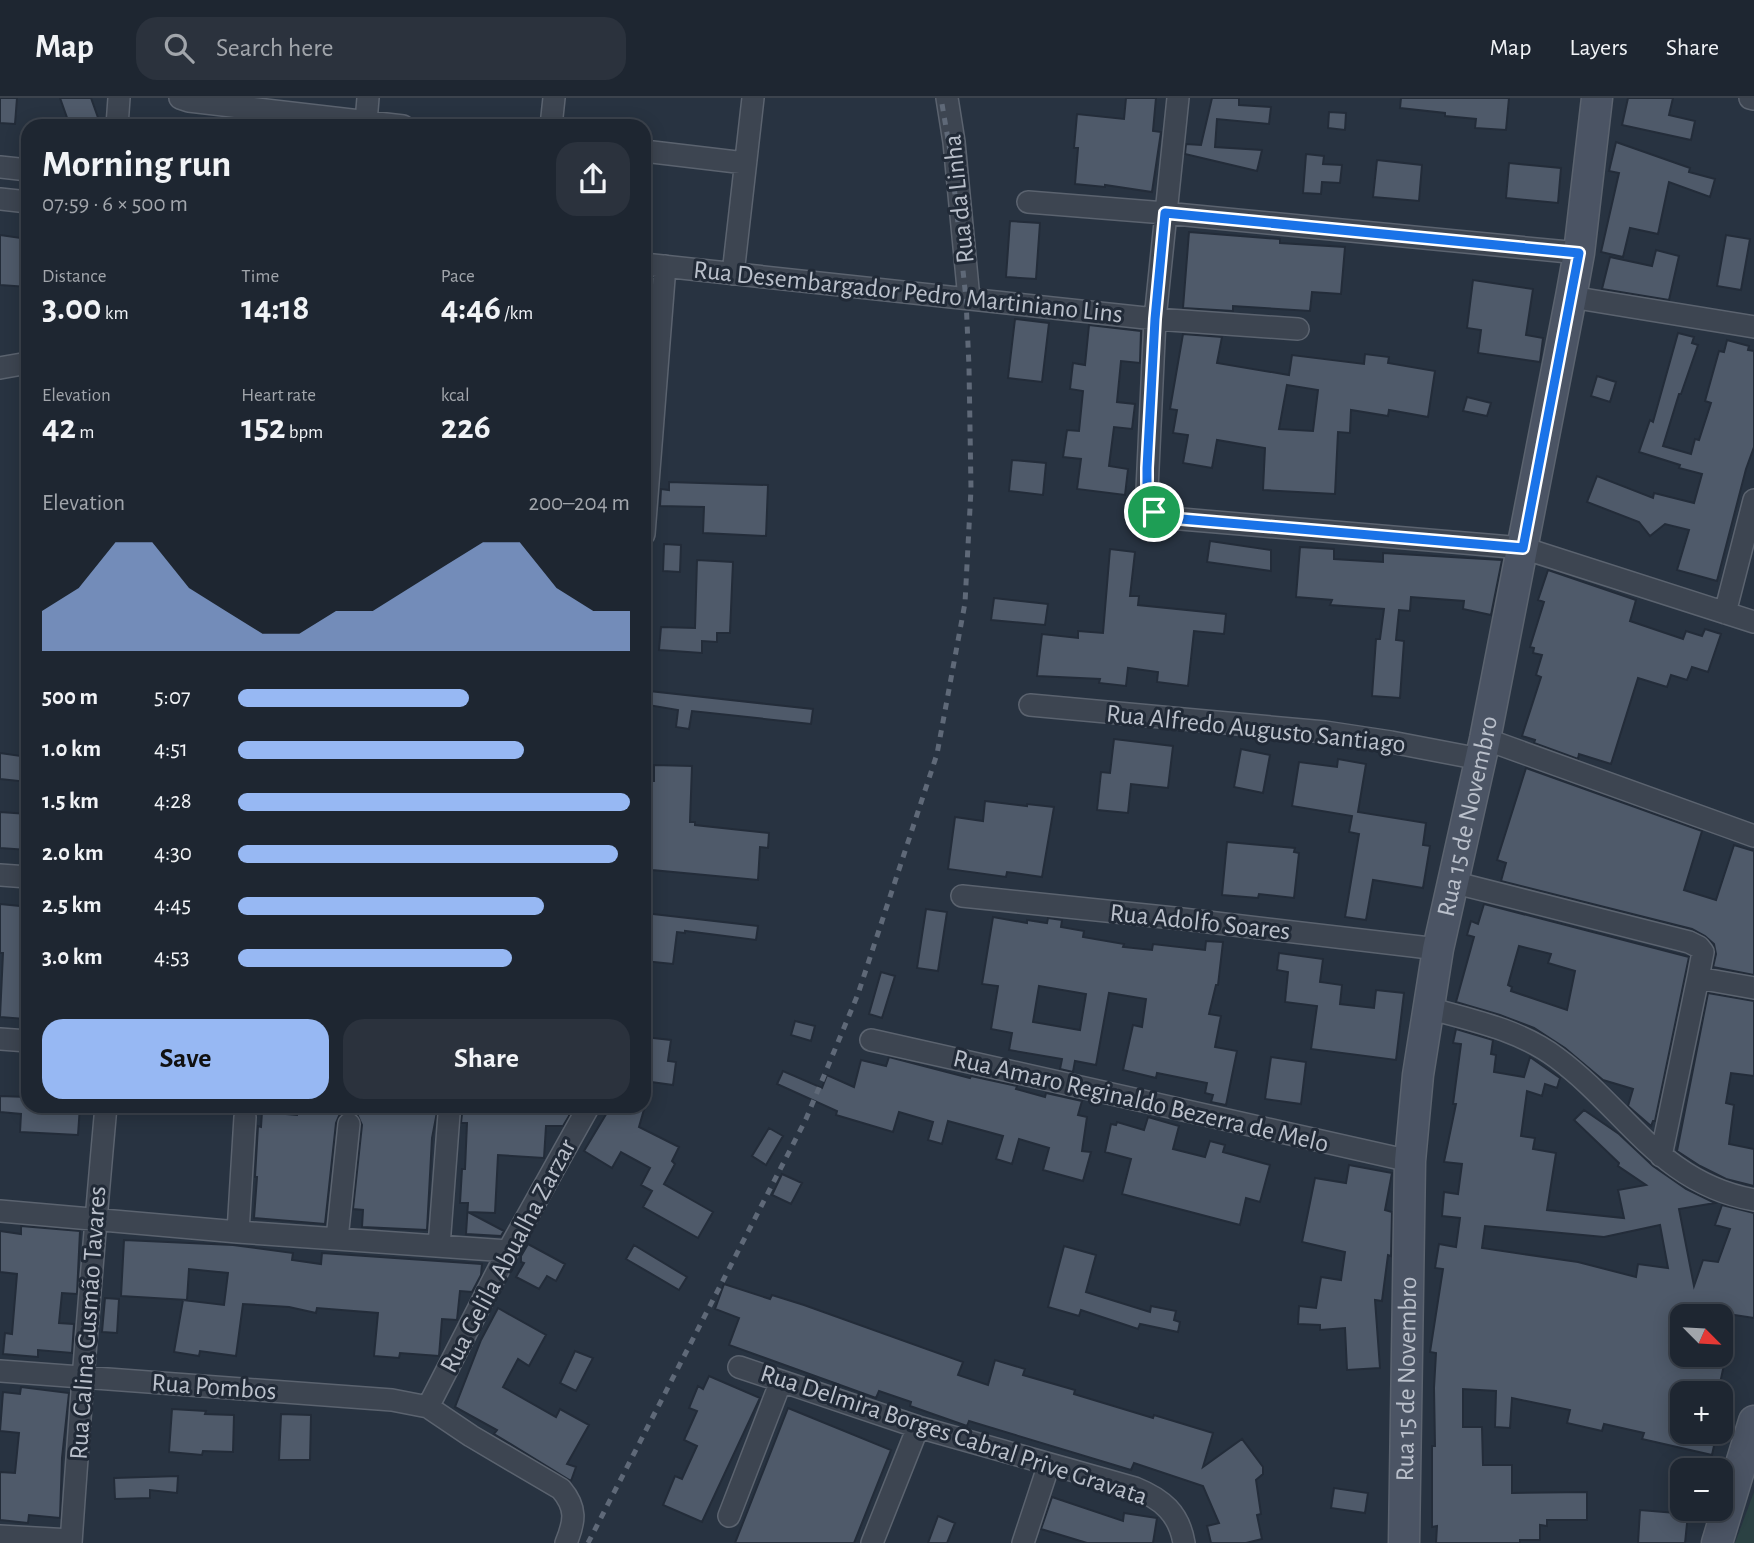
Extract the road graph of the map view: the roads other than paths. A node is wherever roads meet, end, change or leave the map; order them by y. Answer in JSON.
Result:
{"nodes":[{"id":1,"x":119,"y":98,"type":"edge"},
{"id":2,"x":180,"y":98,"type":"edge"},
{"id":3,"x":368,"y":98,"type":"edge"},
{"id":4,"x":554,"y":98,"type":"edge"},
{"id":5,"x":753,"y":98,"type":"edge"},
{"id":6,"x":947,"y":98,"type":"edge"},
{"id":7,"x":1178,"y":98,"type":"edge"},
{"id":8,"x":1597,"y":98,"type":"edge"},
{"id":9,"x":118,"y":119,"type":"edge"},
{"id":10,"x":339,"y":119,"type":"edge"},
{"id":11,"x":366,"y":119,"type":"edge"},
{"id":12,"x":552,"y":119,"type":"edge"},
{"id":13,"x":651,"y":152,"type":"edge"},
{"id":14,"x":745,"y":163,"type":"junction"},
{"id":15,"x":0,"y":167,"type":"edge"},
{"id":16,"x":21,"y":169,"type":"edge"},
{"id":17,"x":0,"y":199,"type":"edge"},
{"id":18,"x":21,"y":201,"type":"edge"},
{"id":19,"x":1028,"y":202,"type":"dead end"},
{"id":20,"x":1165,"y":213,"type":"junction"},
{"id":21,"x":1579,"y":253,"type":"junction"},
{"id":22,"x":651,"y":265,"type":"edge"},
{"id":23,"x":666,"y":266,"type":"junction"},
{"id":24,"x":733,"y":274,"type":"junction"},
{"id":25,"x":1571,"y":297,"type":"junction"},
{"id":26,"x":969,"y":299,"type":"junction"},
{"id":27,"x":1155,"y":319,"type":"junction"},
{"id":28,"x":1754,"y":327,"type":"edge"},
{"id":29,"x":1298,"y":328,"type":"dead end"},
{"id":30,"x":21,"y":364,"type":"edge"},
{"id":31,"x":0,"y":368,"type":"edge"},
{"id":32,"x":651,"y":449,"type":"edge"},
{"id":33,"x":1754,"y":500,"type":"edge"},
{"id":34,"x":1523,"y":548,"type":"junction"},
{"id":35,"x":1725,"y":613,"type":"junction"},
{"id":36,"x":1754,"y":622,"type":"edge"},
{"id":37,"x":1030,"y":705,"type":"dead end"},
{"id":38,"x":1483,"y":749,"type":"junction"},
{"id":39,"x":1754,"y":836,"type":"edge"},
{"id":40,"x":0,"y":875,"type":"edge"},
{"id":41,"x":21,"y":876,"type":"edge"},
{"id":42,"x":1452,"y":882,"type":"junction"},
{"id":43,"x":962,"y":896,"type":"dead end"},
{"id":44,"x":1438,"y":949,"type":"junction"},
{"id":45,"x":1698,"y":978,"type":"junction"},
{"id":46,"x":1754,"y":988,"type":"edge"},
{"id":47,"x":1428,"y":1008,"type":"junction"},
{"id":48,"x":0,"y":1039,"type":"edge"},
{"id":49,"x":21,"y":1040,"type":"edge"},
{"id":50,"x":871,"y":1040,"type":"dead end"},
{"id":51,"x":105,"y":1113,"type":"edge"},
{"id":52,"x":585,"y":1113,"type":"edge"},
{"id":53,"x":449,"y":1114,"type":"dead end"},
{"id":54,"x":245,"y":1117,"type":"dead end"},
{"id":55,"x":349,"y":1124,"type":"dead end"},
{"id":56,"x":1661,"y":1156,"type":"junction"},
{"id":57,"x":1410,"y":1161,"type":"junction"},
{"id":58,"x":1754,"y":1200,"type":"edge"},
{"id":59,"x":0,"y":1211,"type":"edge"},
{"id":60,"x":94,"y":1218,"type":"junction"},
{"id":61,"x":238,"y":1232,"type":"junction"},
{"id":62,"x":337,"y":1239,"type":"junction"},
{"id":63,"x":439,"y":1246,"type":"junction"},
{"id":64,"x":509,"y":1251,"type":"junction"},
{"id":65,"x":739,"y":1367,"type":"dead end"},
{"id":66,"x":0,"y":1371,"type":"edge"},
{"id":67,"x":85,"y":1377,"type":"junction"},
{"id":68,"x":781,"y":1381,"type":"junction"},
{"id":69,"x":428,"y":1407,"type":"junction"},
{"id":70,"x":1754,"y":1421,"type":"edge"},
{"id":71,"x":918,"y":1427,"type":"junction"},
{"id":72,"x":1049,"y":1464,"type":"junction"},
{"id":73,"x":729,"y":1516,"type":"dead end"},
{"id":74,"x":0,"y":1535,"type":"edge"},
{"id":75,"x":71,"y":1541,"type":"edge"},
{"id":76,"x":566,"y":1543,"type":"edge"},
{"id":77,"x":872,"y":1543,"type":"edge"},
{"id":78,"x":1023,"y":1543,"type":"edge"},
{"id":79,"x":1184,"y":1543,"type":"edge"},
{"id":80,"x":1404,"y":1543,"type":"edge"},
{"id":81,"x":1717,"y":1543,"type":"edge"}],
"edges":[{"from":1,"to":9,"type":"street"},
{"from":2,"to":10,"type":"street"},
{"from":3,"to":11,"type":"street"},
{"from":4,"to":12,"type":"street"},
{"from":5,"to":14,"type":"street"},
{"from":6,"to":26,"type":"street","name":"Rua da Linha"},
{"from":7,"to":20,"type":"street"},
{"from":8,"to":21,"type":"main road","name":"Rua 15 de Novembro"},
{"from":13,"to":14,"type":"street"},
{"from":14,"to":24,"type":"street"},
{"from":15,"to":16,"type":"street"},
{"from":17,"to":18,"type":"street"},
{"from":19,"to":20,"type":"street"},
{"from":20,"to":21,"type":"street"},
{"from":20,"to":27,"type":"street"},
{"from":21,"to":25,"type":"main road","name":"Rua 15 de Novembro"},
{"from":22,"to":23,"type":"street","name":"Rua Desembargador Pedro Martiniano Lins"},
{"from":23,"to":24,"type":"street","name":"Rua Desembargador Pedro Martiniano Lins"},
{"from":23,"to":32,"type":"street"},
{"from":24,"to":26,"type":"street","name":"Rua Desembargador Pedro Martiniano Lins"},
{"from":25,"to":28,"type":"street"},
{"from":25,"to":34,"type":"main road","name":"Rua 15 de Novembro"},
{"from":26,"to":27,"type":"street","name":"Rua Desembargador Pedro Martiniano Lins"},
{"from":27,"to":29,"type":"street","name":"Rua Desembargador Pedro Martiniano Lins"},
{"from":27,"to":34,"type":"street"},
{"from":30,"to":31,"type":"street"},
{"from":33,"to":35,"type":"street"},
{"from":34,"to":35,"type":"street"},
{"from":34,"to":38,"type":"main road","name":"Rua 15 de Novembro"},
{"from":35,"to":36,"type":"street"},
{"from":37,"to":38,"type":"street","name":"Rua Alfredo Augusto Santiago"},
{"from":38,"to":39,"type":"street","name":"Rua Alfredo Augusto Santiago"},
{"from":38,"to":42,"type":"main road","name":"Rua 15 de Novembro"},
{"from":40,"to":41,"type":"street"},
{"from":42,"to":44,"type":"main road","name":"Rua 15 de Novembro"},
{"from":42,"to":45,"type":"street"},
{"from":43,"to":44,"type":"street","name":"Rua Adolfo Soares"},
{"from":44,"to":47,"type":"main road","name":"Rua 15 de Novembro"},
{"from":45,"to":46,"type":"street"},
{"from":45,"to":56,"type":"street"},
{"from":47,"to":56,"type":"street"},
{"from":47,"to":57,"type":"main road","name":"Rua 15 de Novembro"},
{"from":48,"to":49,"type":"street"},
{"from":50,"to":57,"type":"street","name":"Rua Amaro Reginaldo Bezerra de Melo"},
{"from":51,"to":60,"type":"street","name":"Rua Calina Gusmão Tavares"},
{"from":52,"to":64,"type":"street","name":"Rua Gelila Abualha Zarzar"},
{"from":53,"to":63,"type":"street"},
{"from":54,"to":61,"type":"street"},
{"from":55,"to":62,"type":"street"},
{"from":56,"to":58,"type":"street"},
{"from":57,"to":80,"type":"main road","name":"Rua 15 de Novembro"},
{"from":59,"to":60,"type":"street"},
{"from":60,"to":61,"type":"street"},
{"from":60,"to":67,"type":"street","name":"Rua Calina Gusmão Tavares"},
{"from":61,"to":62,"type":"street"},
{"from":62,"to":63,"type":"street"},
{"from":63,"to":64,"type":"street"},
{"from":64,"to":69,"type":"street","name":"Rua Gelila Abualha Zarzar"},
{"from":65,"to":68,"type":"street","name":"Rua Delmira Borges Cabral Prive Gravata"},
{"from":66,"to":67,"type":"street","name":"Rua Pombos"},
{"from":67,"to":69,"type":"street","name":"Rua Pombos"},
{"from":67,"to":75,"type":"street","name":"Rua Calina Gusmão Tavares"},
{"from":68,"to":71,"type":"street","name":"Rua Delmira Borges Cabral Prive Gravata"},
{"from":68,"to":73,"type":"street"},
{"from":69,"to":76,"type":"street"},
{"from":70,"to":81,"type":"main road"},
{"from":71,"to":72,"type":"street","name":"Rua Delmira Borges Cabral Prive Gravata"},
{"from":71,"to":77,"type":"street"},
{"from":72,"to":78,"type":"street"},
{"from":72,"to":79,"type":"street","name":"Rua Delmira Borges Cabral Prive Gravata"},
{"from":74,"to":75,"type":"street"}]}
